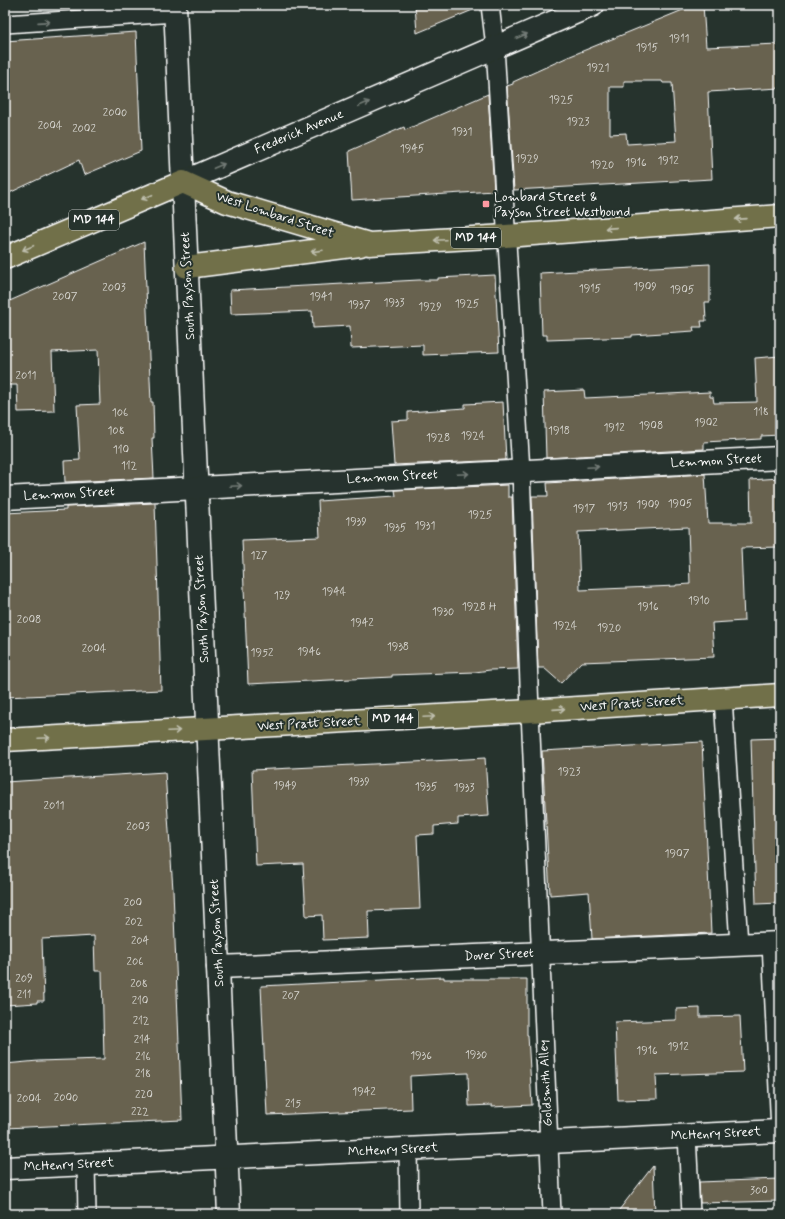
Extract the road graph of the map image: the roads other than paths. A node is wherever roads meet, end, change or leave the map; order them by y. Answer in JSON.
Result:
{"nodes":[{"id":1,"x":490,"y":5,"type":"edge"},
{"id":2,"x":593,"y":5,"type":"edge"},
{"id":3,"x":175,"y":9,"type":"edge"},
{"id":4,"x":5,"y":24,"type":"edge"},
{"id":5,"x":495,"y":47,"type":"junction"},
{"id":6,"x":183,"y":182,"type":"junction"},
{"id":7,"x":780,"y":216,"type":"edge"},
{"id":8,"x":506,"y":236,"type":"junction"},
{"id":9,"x":369,"y":244,"type":"junction"},
{"id":10,"x":5,"y":258,"type":"edge"},
{"id":11,"x":187,"y":267,"type":"junction"},
{"id":12,"x":780,"y":458,"type":"edge"},
{"id":13,"x":521,"y":471,"type":"junction"},
{"id":14,"x":197,"y":488,"type":"junction"},
{"id":15,"x":5,"y":498,"type":"edge"},
{"id":16,"x":780,"y":695,"type":"edge"},
{"id":17,"x":723,"y":698,"type":"junction"},
{"id":18,"x":530,"y":711,"type":"junction"},
{"id":19,"x":208,"y":729,"type":"junction"},
{"id":20,"x":5,"y":740,"type":"edge"},
{"id":21,"x":775,"y":943,"type":"edge"},
{"id":22,"x":739,"y":944,"type":"junction"},
{"id":23,"x":540,"y":953,"type":"junction"},
{"id":24,"x":218,"y":967,"type":"junction"},
{"id":25,"x":780,"y":1131,"type":"edge"},
{"id":26,"x":687,"y":1135,"type":"junction"},
{"id":27,"x":549,"y":1142,"type":"junction"},
{"id":28,"x":408,"y":1149,"type":"junction"},
{"id":29,"x":226,"y":1157,"type":"junction"},
{"id":30,"x":86,"y":1164,"type":"junction"},
{"id":31,"x":5,"y":1168,"type":"edge"},
{"id":32,"x":87,"y":1214,"type":"edge"},
{"id":33,"x":229,"y":1214,"type":"edge"},
{"id":34,"x":409,"y":1214,"type":"edge"},
{"id":35,"x":552,"y":1214,"type":"edge"},
{"id":36,"x":691,"y":1214,"type":"edge"}],
"edges":[{"from":1,"to":5,"type":"lane","name":"Goldsmith Alley"},
{"from":5,"to":2,"type":"street","name":"Frederick Avenue","one_way":true},
{"from":4,"to":3,"type":"lane","one_way":true},
{"from":3,"to":6,"type":"street","name":"South Payson Street"},
{"from":6,"to":5,"type":"street","name":"Frederick Avenue","one_way":true},
{"from":5,"to":8,"type":"lane","name":"Goldsmith Alley"},
{"from":6,"to":9,"type":"main road","name":"West Lombard Street","number":"MD 144"},
{"from":6,"to":10,"type":"main road","name":"Frederick Avenue","number":"MD 144","one_way":true},
{"from":6,"to":11,"type":"street","name":"South Payson Street"},
{"from":7,"to":8,"type":"main road","name":"West Lombard Street","number":"MD 144","one_way":true},
{"from":8,"to":9,"type":"main road","name":"West Lombard Street","number":"MD 144","one_way":true},
{"from":8,"to":13,"type":"lane","name":"Goldsmith Alley"},
{"from":9,"to":11,"type":"main road","name":"West Lombard Street","one_way":true},
{"from":11,"to":14,"type":"street","name":"South Payson Street"},
{"from":13,"to":12,"type":"street","name":"Lemmon Street","one_way":true},
{"from":14,"to":13,"type":"street","name":"Lemmon Street","one_way":true},
{"from":13,"to":18,"type":"lane","name":"Goldsmith Alley"},
{"from":14,"to":15,"type":"street","name":"Lemmon Street"},
{"from":14,"to":19,"type":"street","name":"South Payson Street"},
{"from":16,"to":17,"type":"main road","name":"West Pratt Street","number":"MD 144"},
{"from":18,"to":17,"type":"main road","name":"West Pratt Street","number":"MD 144","one_way":true},
{"from":17,"to":22,"type":"lane"},
{"from":19,"to":18,"type":"main road","name":"West Pratt Street","number":"MD 144","one_way":true},
{"from":18,"to":23,"type":"lane","name":"Goldsmith Alley"},
{"from":20,"to":19,"type":"main road","name":"West Pratt Street","number":"MD 144","one_way":true},
{"from":19,"to":24,"type":"street","name":"South Payson Street"},
{"from":21,"to":22,"type":"street","name":"Dover Street"},
{"from":21,"to":25,"type":"lane"},
{"from":22,"to":23,"type":"street","name":"Dover Street"},
{"from":23,"to":24,"type":"street","name":"Dover Street"},
{"from":23,"to":27,"type":"lane","name":"Goldsmith Alley"},
{"from":24,"to":29,"type":"street","name":"South Payson Street"},
{"from":25,"to":26,"type":"street","name":"McHenry Street"},
{"from":26,"to":27,"type":"street","name":"McHenry Street"},
{"from":26,"to":36,"type":"lane"},
{"from":27,"to":28,"type":"street","name":"McHenry Street"},
{"from":27,"to":35,"type":"lane","name":"Goldsmith Alley"},
{"from":28,"to":29,"type":"street","name":"McHenry Street"},
{"from":28,"to":34,"type":"lane"},
{"from":29,"to":30,"type":"street","name":"McHenry Street"},
{"from":29,"to":33,"type":"street","name":"South Payson Street"},
{"from":30,"to":31,"type":"street","name":"McHenry Street"},
{"from":30,"to":32,"type":"lane"}]}
